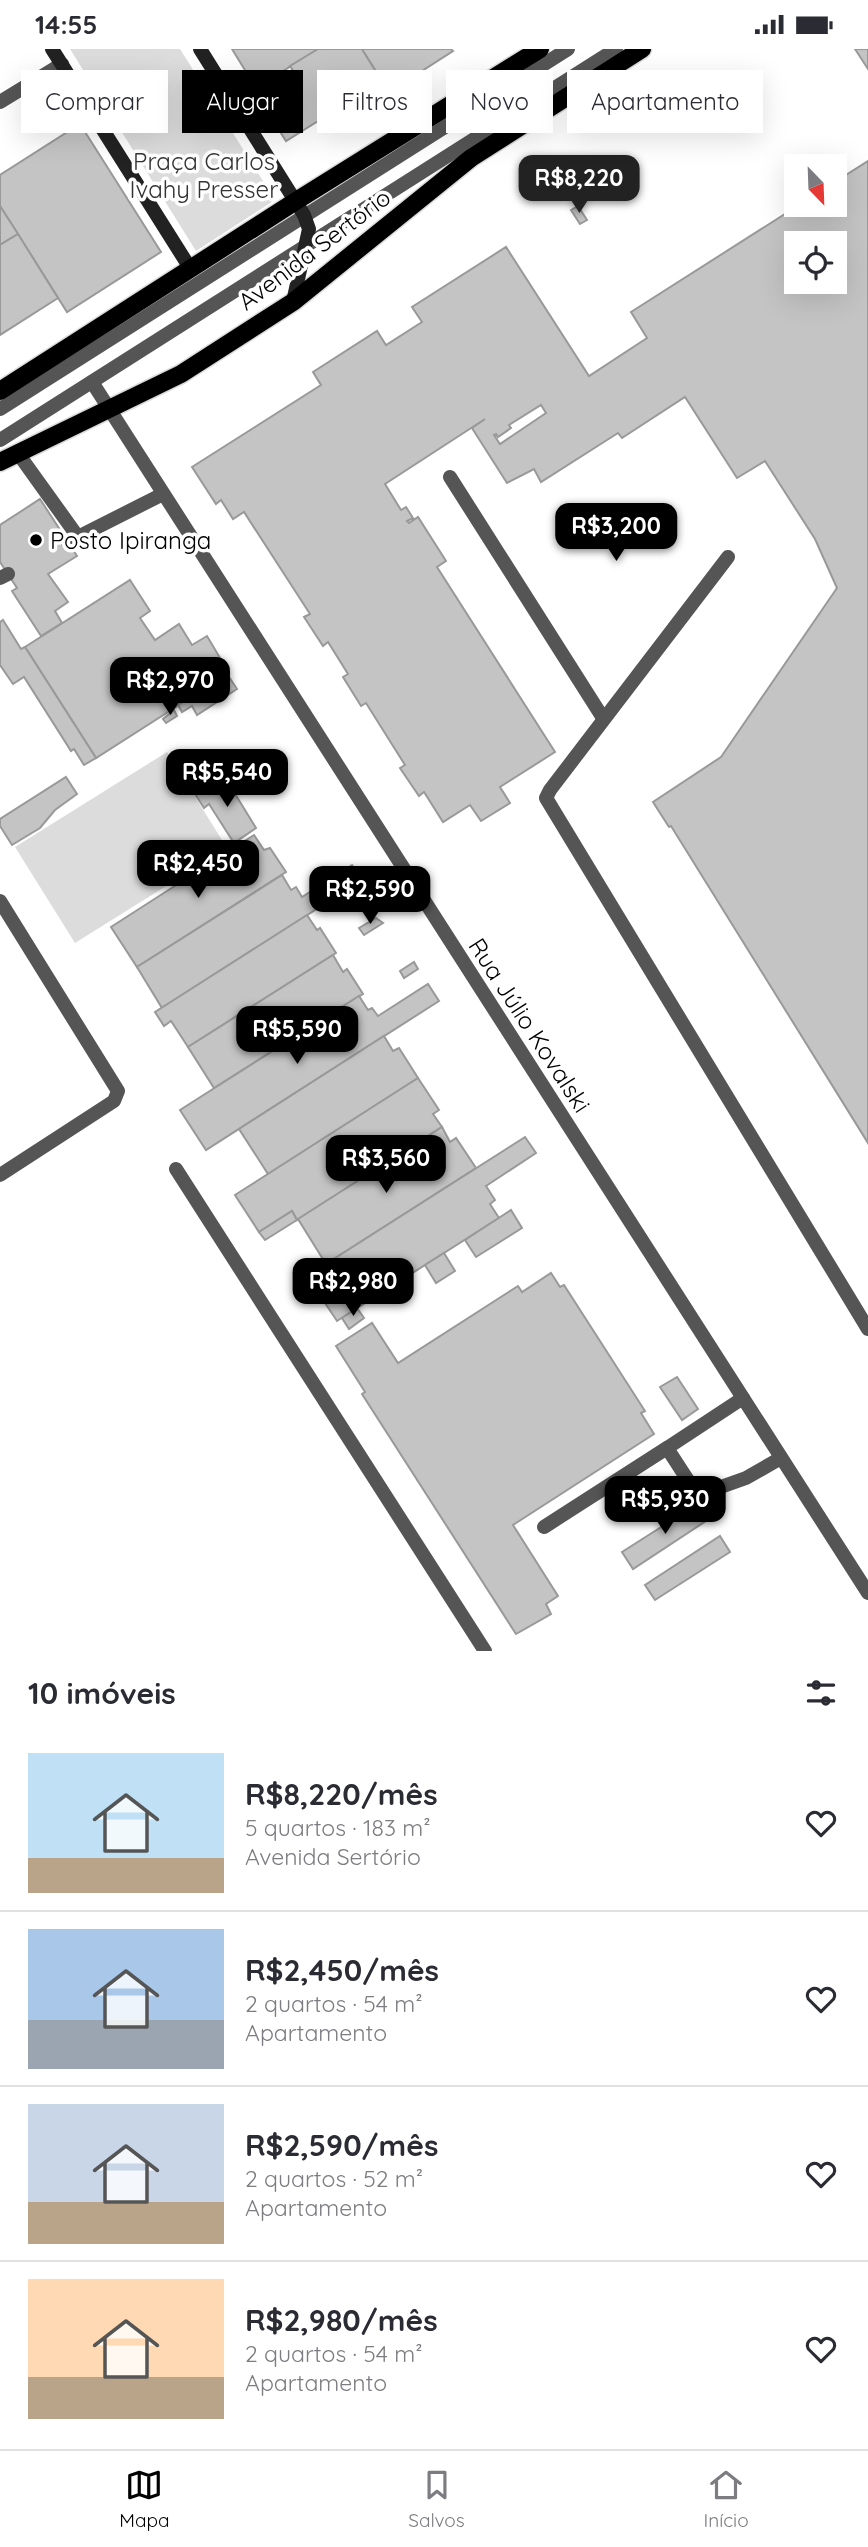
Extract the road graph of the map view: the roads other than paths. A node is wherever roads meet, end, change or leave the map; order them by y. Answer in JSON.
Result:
{"nodes":[{"id":1,"x":52,"y":49,"type":"edge"},
{"id":2,"x":200,"y":49,"type":"edge"},
{"id":3,"x":540,"y":49,"type":"edge"},
{"id":4,"x":568,"y":49,"type":"edge"},
{"id":5,"x":616,"y":49,"type":"edge"},
{"id":6,"x":642,"y":49,"type":"edge"},
{"id":7,"x":62,"y":64,"type":"junction"},
{"id":8,"x":0,"y":102,"type":"edge"},
{"id":9,"x":300,"y":208,"type":"junction"},
{"id":10,"x":306,"y":246,"type":"junction"},
{"id":11,"x":190,"y":268,"type":"junction"},
{"id":12,"x":293,"y":302,"type":"junction"},
{"id":13,"x":92,"y":382,"type":"junction"},
{"id":14,"x":0,"y":391,"type":"edge"},
{"id":15,"x":111,"y":408,"type":"junction"},
{"id":16,"x":0,"y":409,"type":"edge"},
{"id":17,"x":0,"y":440,"type":"edge"},
{"id":18,"x":17,"y":452,"type":"junction"},
{"id":19,"x":0,"y":462,"type":"edge"},
{"id":20,"x":450,"y":477,"type":"dead end"},
{"id":21,"x":163,"y":494,"type":"junction"},
{"id":22,"x":728,"y":557,"type":"dead end"},
{"id":23,"x":603,"y":718,"type":"junction"},
{"id":24,"x":0,"y":901,"type":"edge"},
{"id":25,"x":176,"y":1169,"type":"dead end"},
{"id":26,"x":0,"y":1175,"type":"edge"},
{"id":27,"x":868,"y":1329,"type":"edge"},
{"id":28,"x":743,"y":1398,"type":"junction"},
{"id":29,"x":667,"y":1448,"type":"junction"},
{"id":30,"x":781,"y":1458,"type":"junction"},
{"id":31,"x":544,"y":1527,"type":"dead end"},
{"id":32,"x":868,"y":1593,"type":"edge"},
{"id":33,"x":485,"y":1651,"type":"edge"}],
"edges":[{"from":1,"to":7,"type":"main road"},
{"from":2,"to":9,"type":"main road"},
{"from":3,"to":9,"type":"main road","name":"Avenida Sertório"},
{"from":4,"to":9,"type":"street"},
{"from":5,"to":10,"type":"street"},
{"from":6,"to":12,"type":"main road","name":"Avenida Sertório"},
{"from":7,"to":8,"type":"street"},
{"from":7,"to":11,"type":"main road"},
{"from":9,"to":10,"type":"main road"},
{"from":9,"to":11,"type":"main road","name":"Avenida Sertório"},
{"from":9,"to":16,"type":"street"},
{"from":10,"to":12,"type":"main road"},
{"from":10,"to":13,"type":"street"},
{"from":11,"to":14,"type":"main road","name":"Avenida Sertório"},
{"from":12,"to":15,"type":"main road","name":"Avenida Sertório"},
{"from":13,"to":15,"type":"street","name":"Rua Júlio Kovalski"},
{"from":13,"to":17,"type":"street"},
{"from":15,"to":18,"type":"main road","name":"Avenida Sertório"},
{"from":15,"to":21,"type":"street","name":"Rua Júlio Kovalski"},
{"from":18,"to":19,"type":"main road","name":"Avenida Sertório"},
{"from":18,"to":21,"type":"street"},
{"from":20,"to":23,"type":"street"},
{"from":21,"to":28,"type":"street","name":"Rua Júlio Kovalski"},
{"from":22,"to":23,"type":"street"},
{"from":23,"to":27,"type":"street"},
{"from":24,"to":26,"type":"street"},
{"from":25,"to":33,"type":"street"},
{"from":28,"to":29,"type":"street"},
{"from":28,"to":30,"type":"street","name":"Rua Júlio Kovalski"},
{"from":29,"to":30,"type":"street"},
{"from":29,"to":31,"type":"street"},
{"from":30,"to":32,"type":"street","name":"Rua Júlio Kovalski"}]}
